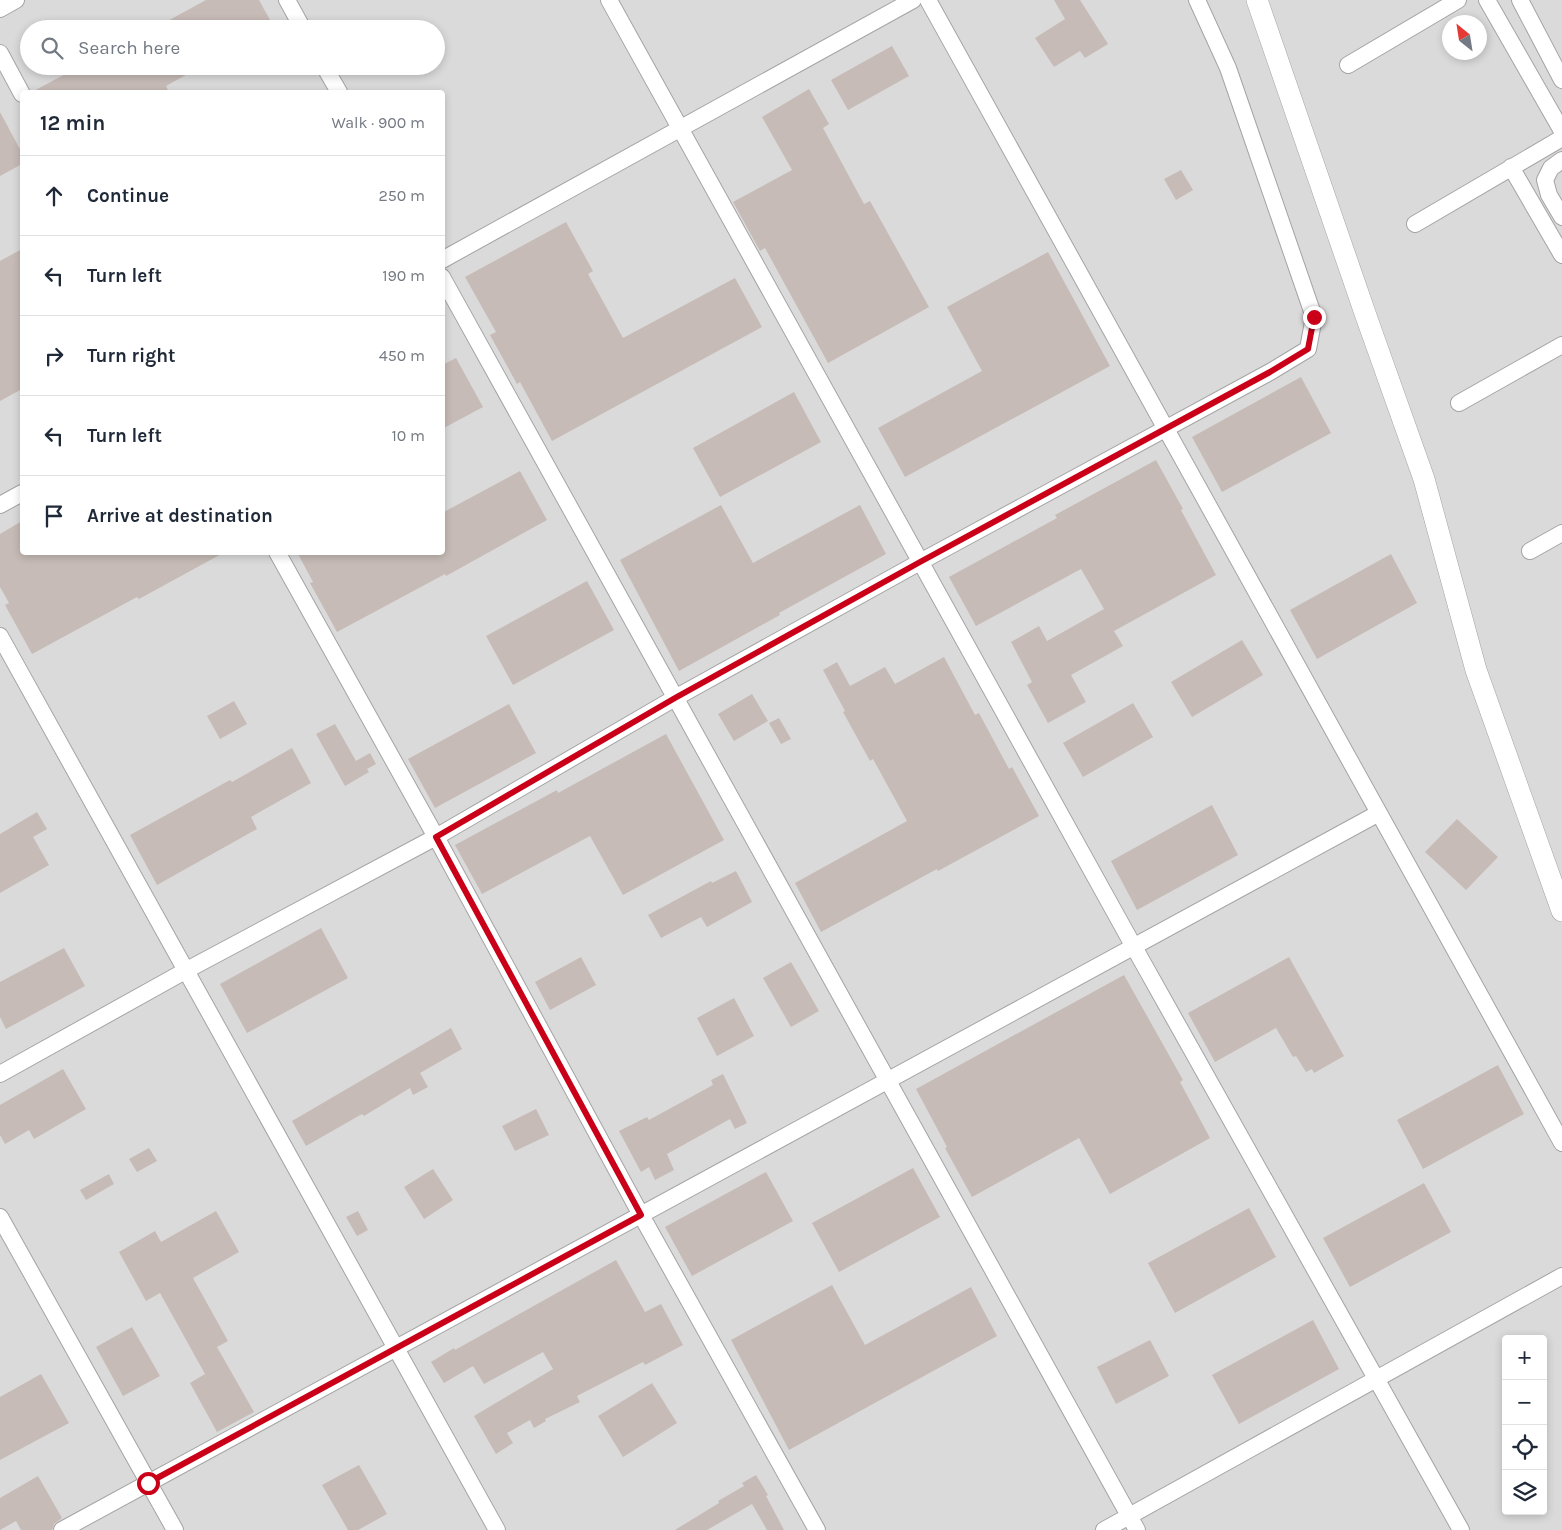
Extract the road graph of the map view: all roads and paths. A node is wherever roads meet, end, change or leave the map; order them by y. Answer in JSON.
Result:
{"nodes":[{"id":1,"x":16,"y":0,"type":"edge"},
{"id":2,"x":287,"y":0,"type":"edge"},
{"id":3,"x":608,"y":0,"type":"edge"},
{"id":4,"x":913,"y":0,"type":"edge"},
{"id":5,"x":928,"y":0,"type":"edge"},
{"id":6,"x":1197,"y":0,"type":"edge"},
{"id":7,"x":1257,"y":0,"type":"edge"},
{"id":8,"x":1458,"y":0,"type":"edge"},
{"id":9,"x":1487,"y":0,"type":"edge"},
{"id":10,"x":1520,"y":0,"type":"edge"},
{"id":11,"x":0,"y":9,"type":"edge"},
{"id":12,"x":298,"y":20,"type":"edge"},
{"id":13,"x":0,"y":53,"type":"edge"},
{"id":14,"x":1348,"y":65,"type":"dead end"},
{"id":15,"x":329,"y":75,"type":"edge"},
{"id":16,"x":1562,"y":80,"type":"edge"},
{"id":17,"x":20,"y":90,"type":"edge"},
{"id":18,"x":338,"y":90,"type":"edge"},
{"id":19,"x":680,"y":129,"type":"junction"},
{"id":20,"x":1562,"y":131,"type":"edge"},
{"id":21,"x":1562,"y":138,"type":"edge"},
{"id":22,"x":1562,"y":160,"type":"edge"},
{"id":23,"x":1511,"y":167,"type":"junction"},
{"id":24,"x":1562,"y":217,"type":"edge"},
{"id":25,"x":1415,"y":224,"type":"dead end"},
{"id":26,"x":1562,"y":255,"type":"edge"},
{"id":27,"x":445,"y":258,"type":"edge"},
{"id":28,"x":445,"y":282,"type":"edge"},
{"id":29,"x":1562,"y":345,"type":"edge"},
{"id":30,"x":1459,"y":404,"type":"dead end"},
{"id":31,"x":1165,"y":428,"type":"junction"},
{"id":32,"x":20,"y":493,"type":"edge"},
{"id":33,"x":0,"y":505,"type":"edge"},
{"id":34,"x":1562,"y":533,"type":"edge"},
{"id":35,"x":1530,"y":551,"type":"dead end"},
{"id":36,"x":279,"y":555,"type":"edge"},
{"id":37,"x":920,"y":562,"type":"junction"},
{"id":38,"x":0,"y":636,"type":"edge"},
{"id":39,"x":675,"y":698,"type":"junction"},
{"id":40,"x":1379,"y":813,"type":"junction"},
{"id":41,"x":436,"y":837,"type":"junction"},
{"id":42,"x":1562,"y":911,"type":"edge"},
{"id":43,"x":1134,"y":947,"type":"junction"},
{"id":44,"x":185,"y":971,"type":"junction"},
{"id":45,"x":0,"y":1074,"type":"edge"},
{"id":46,"x":888,"y":1080,"type":"junction"},
{"id":47,"x":1562,"y":1143,"type":"edge"},
{"id":48,"x":641,"y":1215,"type":"junction"},
{"id":49,"x":0,"y":1217,"type":"edge"},
{"id":50,"x":1562,"y":1276,"type":"edge"},
{"id":51,"x":396,"y":1348,"type":"junction"},
{"id":52,"x":1376,"y":1379,"type":"junction"},
{"id":53,"x":148,"y":1483,"type":"junction"},
{"id":54,"x":1133,"y":1523,"type":"edge"},
{"id":55,"x":62,"y":1530,"type":"edge"},
{"id":56,"x":174,"y":1530,"type":"edge"},
{"id":57,"x":498,"y":1530,"type":"edge"},
{"id":58,"x":817,"y":1530,"type":"edge"},
{"id":59,"x":1104,"y":1530,"type":"edge"},
{"id":60,"x":1460,"y":1530,"type":"edge"}],
"edges":[{"from":1,"to":11,"type":"street"},
{"from":2,"to":12,"type":"street"},
{"from":3,"to":19,"type":"street"},
{"from":4,"to":19,"type":"street"},
{"from":5,"to":31,"type":"street"},
{"from":6,"to":31,"type":"street"},
{"from":7,"to":42,"type":"street"},
{"from":8,"to":14,"type":"street"},
{"from":9,"to":20,"type":"street"},
{"from":10,"to":16,"type":"street"},
{"from":13,"to":17,"type":"street"},
{"from":15,"to":18,"type":"street"},
{"from":19,"to":27,"type":"street"},
{"from":19,"to":37,"type":"street"},
{"from":21,"to":23,"type":"street"},
{"from":22,"to":24,"type":"street"},
{"from":23,"to":25,"type":"street"},
{"from":23,"to":26,"type":"street"},
{"from":28,"to":39,"type":"street"},
{"from":29,"to":30,"type":"street"},
{"from":31,"to":37,"type":"street"},
{"from":31,"to":40,"type":"street"},
{"from":32,"to":33,"type":"street"},
{"from":34,"to":35,"type":"street"},
{"from":36,"to":41,"type":"street"},
{"from":37,"to":39,"type":"street"},
{"from":37,"to":43,"type":"street"},
{"from":38,"to":44,"type":"street"},
{"from":39,"to":41,"type":"street"},
{"from":39,"to":46,"type":"street"},
{"from":40,"to":43,"type":"street"},
{"from":40,"to":47,"type":"street"},
{"from":41,"to":44,"type":"street"},
{"from":41,"to":48,"type":"street"},
{"from":43,"to":46,"type":"street"},
{"from":43,"to":52,"type":"street"},
{"from":44,"to":45,"type":"street"},
{"from":44,"to":51,"type":"street"},
{"from":46,"to":48,"type":"street"},
{"from":46,"to":54,"type":"street"},
{"from":48,"to":51,"type":"street"},
{"from":48,"to":58,"type":"street"},
{"from":49,"to":53,"type":"street"},
{"from":50,"to":52,"type":"street"},
{"from":51,"to":53,"type":"street"},
{"from":51,"to":57,"type":"street"},
{"from":52,"to":54,"type":"street"},
{"from":52,"to":60,"type":"street"},
{"from":53,"to":55,"type":"street"},
{"from":53,"to":56,"type":"street"},
{"from":54,"to":59,"type":"street"}]}
